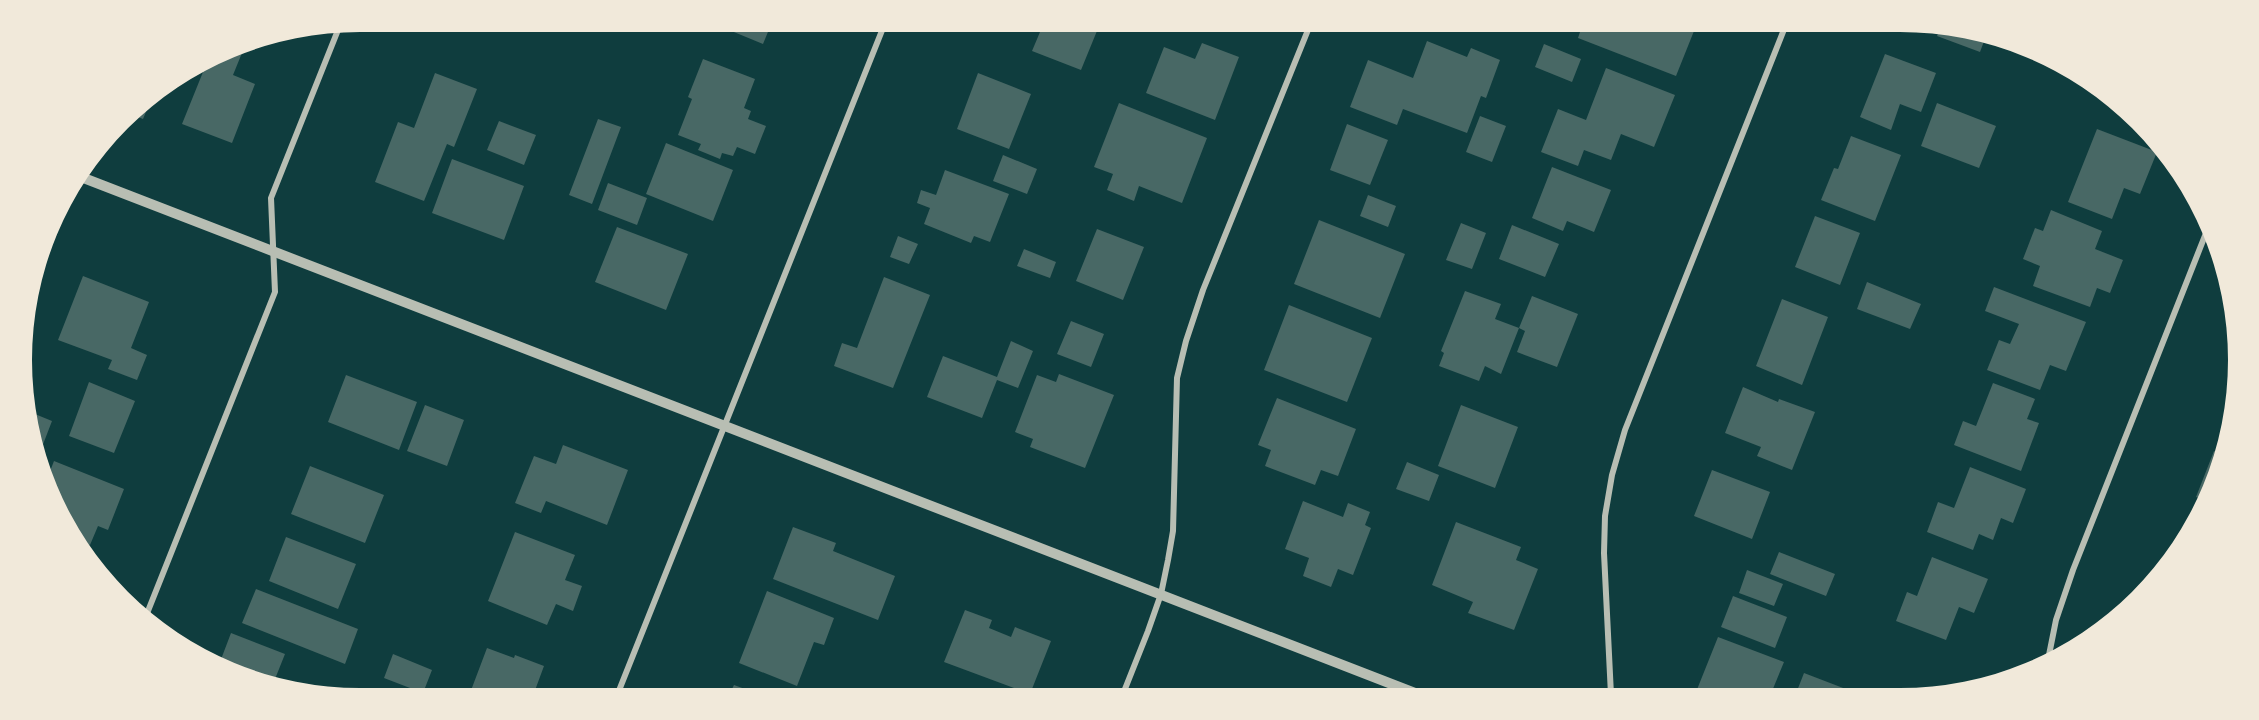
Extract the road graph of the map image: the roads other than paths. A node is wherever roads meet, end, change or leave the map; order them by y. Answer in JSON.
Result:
{"nodes":[{"id":1,"x":337,"y":32,"type":"edge"},
{"id":2,"x":881,"y":32,"type":"edge"},
{"id":3,"x":1307,"y":32,"type":"edge"},
{"id":4,"x":1783,"y":32,"type":"edge"},
{"id":5,"x":86,"y":179,"type":"edge"},
{"id":6,"x":2204,"y":239,"type":"edge"},
{"id":7,"x":273,"y":252,"type":"junction"},
{"id":8,"x":725,"y":426,"type":"junction"},
{"id":9,"x":1161,"y":594,"type":"junction"},
{"id":10,"x":148,"y":611,"type":"edge"},
{"id":11,"x":2049,"y":652,"type":"edge"},
{"id":12,"x":620,"y":688,"type":"edge"},
{"id":13,"x":1125,"y":688,"type":"edge"},
{"id":14,"x":1402,"y":688,"type":"edge"},
{"id":15,"x":1611,"y":688,"type":"edge"}],
"edges":[{"from":1,"to":7,"type":"street"},
{"from":2,"to":8,"type":"street"},
{"from":3,"to":9,"type":"street"},
{"from":4,"to":15,"type":"street"},
{"from":5,"to":7,"type":"street"},
{"from":6,"to":11,"type":"street"},
{"from":7,"to":8,"type":"street"},
{"from":7,"to":10,"type":"street"},
{"from":8,"to":9,"type":"street"},
{"from":8,"to":12,"type":"street"},
{"from":9,"to":13,"type":"street"},
{"from":9,"to":14,"type":"street"}]}
